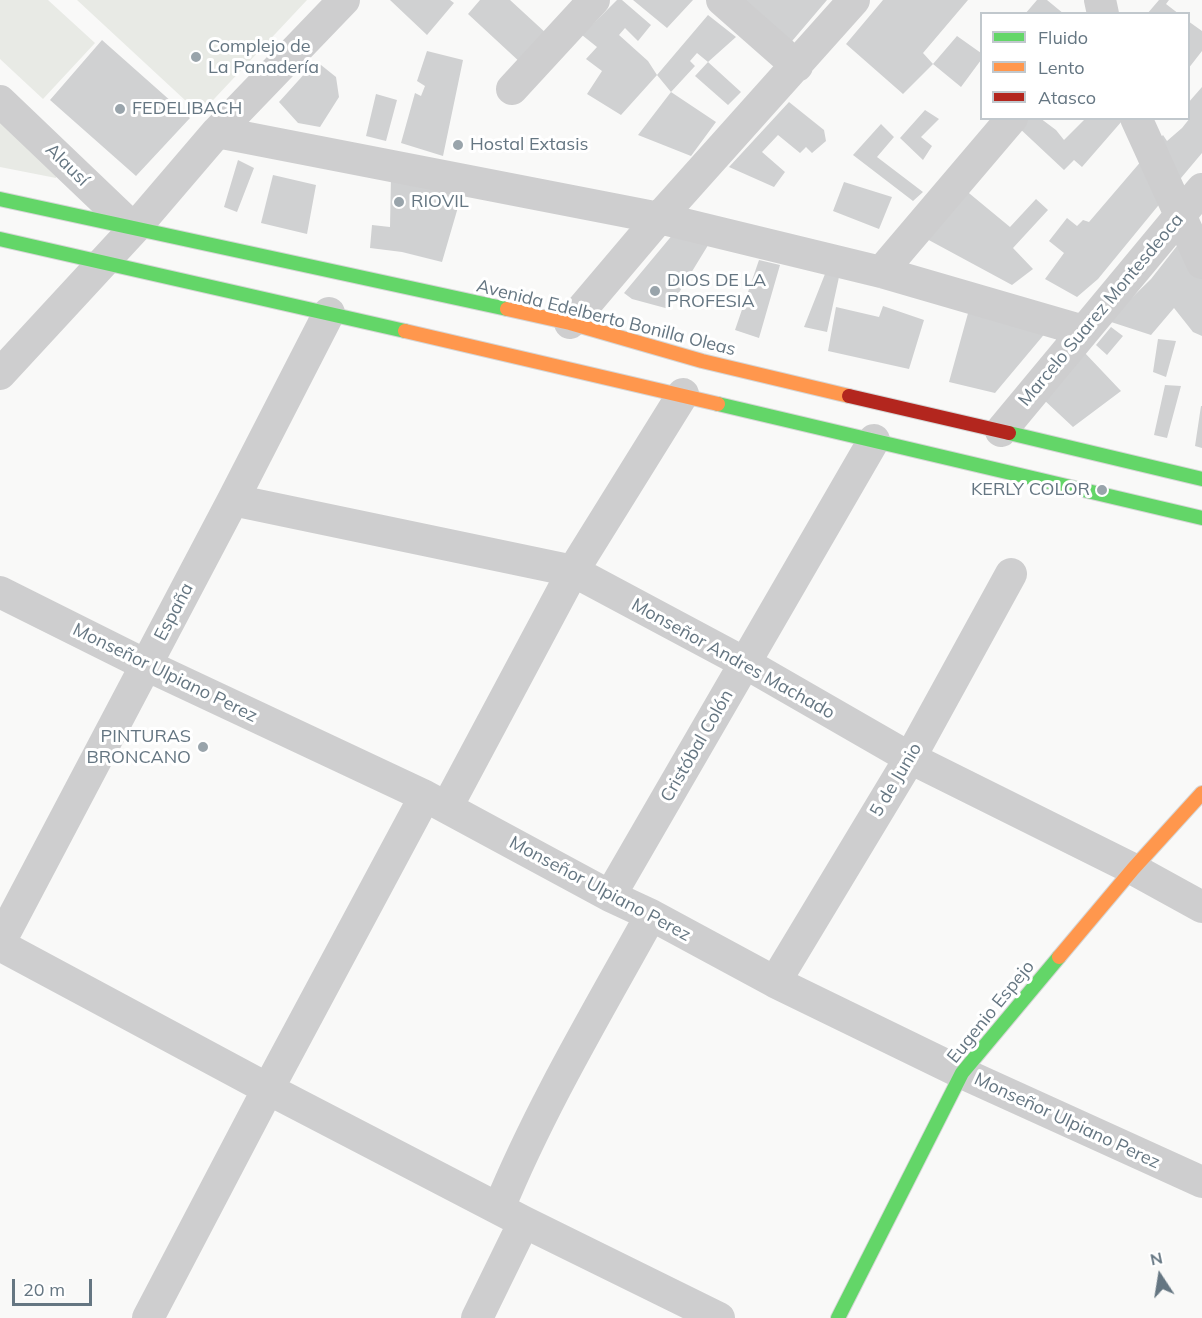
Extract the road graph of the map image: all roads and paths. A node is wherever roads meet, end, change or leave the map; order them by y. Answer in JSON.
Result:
{"nodes":[{"id":1,"x":344,"y":0,"type":"edge"},
{"id":2,"x":594,"y":0,"type":"edge"},
{"id":3,"x":722,"y":0,"type":"edge"},
{"id":4,"x":854,"y":0,"type":"edge"},
{"id":5,"x":797,"y":66,"type":"junction"},
{"id":6,"x":512,"y":89,"type":"dead end"},
{"id":7,"x":0,"y":101,"type":"edge"},
{"id":8,"x":1009,"y":120,"type":"edge"},
{"id":9,"x":1137,"y":120,"type":"edge"},
{"id":10,"x":217,"y":132,"type":"junction"},
{"id":11,"x":1202,"y":189,"type":"edge"},
{"id":12,"x":0,"y":199,"type":"edge"},
{"id":13,"x":1181,"y":214,"type":"junction"},
{"id":14,"x":659,"y":218,"type":"junction"},
{"id":15,"x":134,"y":229,"type":"junction"},
{"id":16,"x":0,"y":239,"type":"edge"},
{"id":17,"x":104,"y":262,"type":"junction"},
{"id":18,"x":1202,"y":263,"type":"edge"},
{"id":19,"x":881,"y":272,"type":"junction"},
{"id":20,"x":329,"y":313,"type":"junction"},
{"id":21,"x":570,"y":323,"type":"junction"},
{"id":22,"x":1084,"y":331,"type":"junction"},
{"id":23,"x":0,"y":374,"type":"edge"},
{"id":24,"x":683,"y":394,"type":"junction"},
{"id":25,"x":1001,"y":431,"type":"junction"},
{"id":26,"x":874,"y":440,"type":"junction"},
{"id":27,"x":1202,"y":479,"type":"edge"},
{"id":28,"x":233,"y":500,"type":"junction"},
{"id":29,"x":1202,"y":518,"type":"edge"},
{"id":30,"x":573,"y":571,"type":"junction"},
{"id":31,"x":1011,"y":574,"type":"dead end"},
{"id":32,"x":0,"y":592,"type":"edge"},
{"id":33,"x":745,"y":663,"type":"junction"},
{"id":34,"x":146,"y":665,"type":"junction"},
{"id":35,"x":910,"y":758,"type":"junction"},
{"id":36,"x":1202,"y":793,"type":"edge"},
{"id":37,"x":436,"y":801,"type":"junction"},
{"id":38,"x":1133,"y":869,"type":"junction"},
{"id":39,"x":610,"y":896,"type":"junction"},
{"id":40,"x":1202,"y":907,"type":"edge"},
{"id":41,"x":651,"y":915,"type":"junction"},
{"id":42,"x":0,"y":944,"type":"edge"},
{"id":43,"x":775,"y":982,"type":"junction"},
{"id":44,"x":962,"y":1073,"type":"junction"},
{"id":45,"x":268,"y":1089,"type":"junction"},
{"id":46,"x":1202,"y":1182,"type":"edge"},
{"id":47,"x":511,"y":1215,"type":"junction"},
{"id":48,"x":148,"y":1318,"type":"edge"},
{"id":49,"x":477,"y":1318,"type":"edge"},
{"id":50,"x":719,"y":1318,"type":"edge"},
{"id":51,"x":838,"y":1318,"type":"edge"}],
"edges":[{"from":1,"to":10,"type":"street"},
{"from":2,"to":6,"type":"street"},
{"from":3,"to":5,"type":"street"},
{"from":4,"to":5,"type":"street"},
{"from":5,"to":14,"type":"street"},
{"from":7,"to":15,"type":"street","name":"Alausí"},
{"from":8,"to":19,"type":"street"},
{"from":9,"to":13,"type":"street"},
{"from":10,"to":14,"type":"street"},
{"from":10,"to":15,"type":"street"},
{"from":11,"to":13,"type":"street","name":"Marcelo Suarez Montesdeoca"},
{"from":12,"to":15,"type":"main road","name":"Avenida Edelberto Bonilla Oleas"},
{"from":13,"to":18,"type":"street"},
{"from":13,"to":22,"type":"street","name":"Marcelo Suarez Montesdeoca"},
{"from":14,"to":19,"type":"street"},
{"from":14,"to":21,"type":"street"},
{"from":15,"to":17,"type":"street"},
{"from":15,"to":21,"type":"main road","name":"Avenida Edelberto Bonilla Oleas"},
{"from":16,"to":17,"type":"main road"},
{"from":17,"to":20,"type":"main road"},
{"from":17,"to":23,"type":"street"},
{"from":19,"to":22,"type":"street"},
{"from":20,"to":24,"type":"main road"},
{"from":20,"to":28,"type":"street","name":"España"},
{"from":21,"to":25,"type":"main road","name":"Avenida Edelberto Bonilla Oleas"},
{"from":22,"to":25,"type":"street","name":"Marcelo Suarez Montesdeoca"},
{"from":24,"to":26,"type":"main road"},
{"from":24,"to":30,"type":"street"},
{"from":25,"to":27,"type":"main road","name":"Avenida Edelberto Bonilla Oleas"},
{"from":26,"to":29,"type":"main road"},
{"from":26,"to":33,"type":"street","name":"Cristóbal Colón"},
{"from":28,"to":30,"type":"street","name":"Monseñor Andres Machado"},
{"from":28,"to":34,"type":"street","name":"España"},
{"from":30,"to":33,"type":"street","name":"Monseñor Andres Machado"},
{"from":30,"to":37,"type":"street"},
{"from":31,"to":35,"type":"street","name":"5 de Junio"},
{"from":32,"to":34,"type":"street","name":"Monseñor Ulpiano Perez"},
{"from":33,"to":35,"type":"street","name":"Monseñor Andres Machado"},
{"from":33,"to":39,"type":"street","name":"Cristóbal Colón"},
{"from":34,"to":37,"type":"street","name":"Monseñor Ulpiano Perez"},
{"from":34,"to":42,"type":"street","name":"España"},
{"from":35,"to":38,"type":"street","name":"Monseñor Andres Machado"},
{"from":35,"to":43,"type":"street","name":"5 de Junio"},
{"from":36,"to":38,"type":"main road","name":"Eugenio Espejo"},
{"from":37,"to":39,"type":"street","name":"Monseñor Ulpiano Perez"},
{"from":37,"to":45,"type":"street"},
{"from":38,"to":40,"type":"street","name":"Monseñor Andres Machado"},
{"from":38,"to":44,"type":"main road","name":"Eugenio Espejo"},
{"from":39,"to":41,"type":"street","name":"Monseñor Ulpiano Perez"},
{"from":41,"to":43,"type":"street","name":"Monseñor Ulpiano Perez"},
{"from":41,"to":47,"type":"street"},
{"from":42,"to":45,"type":"street"},
{"from":43,"to":44,"type":"street","name":"Monseñor Ulpiano Perez"},
{"from":44,"to":46,"type":"street","name":"Monseñor Ulpiano Perez"},
{"from":44,"to":51,"type":"main road","name":"Eugenio Espejo"},
{"from":45,"to":47,"type":"street"},
{"from":45,"to":48,"type":"street"},
{"from":47,"to":49,"type":"street"},
{"from":47,"to":50,"type":"street"}]}
